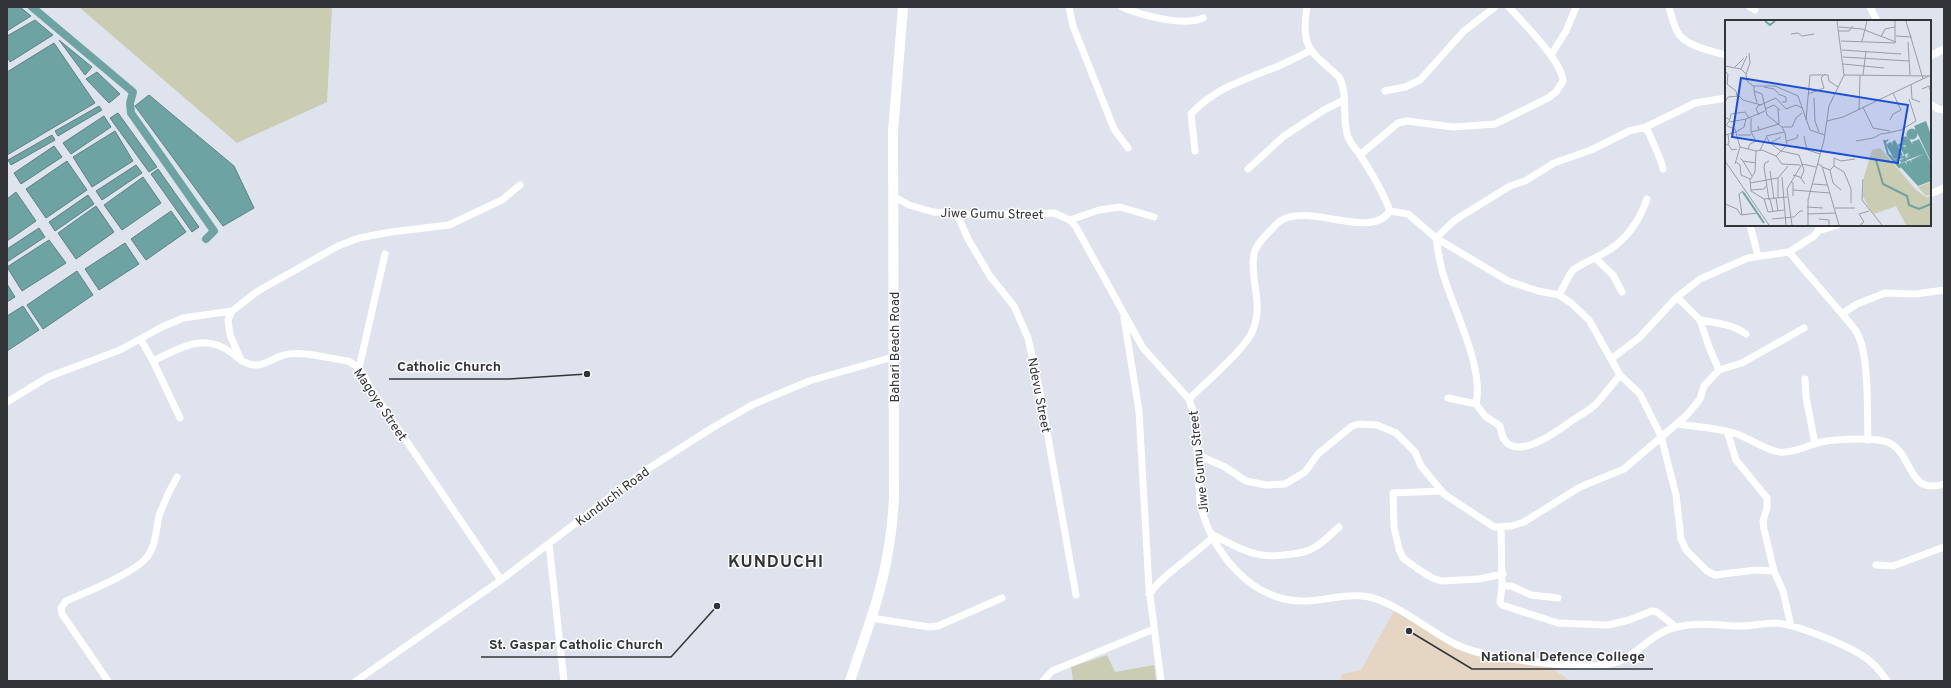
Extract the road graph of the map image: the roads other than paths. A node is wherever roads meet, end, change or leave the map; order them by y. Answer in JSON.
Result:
{"nodes":[{"id":1,"x":903,"y":7,"type":"edge"},
{"id":2,"x":1069,"y":7,"type":"edge"},
{"id":3,"x":1122,"y":7,"type":"edge"},
{"id":4,"x":1307,"y":7,"type":"edge"},
{"id":5,"x":1495,"y":7,"type":"edge"},
{"id":6,"x":1509,"y":7,"type":"edge"},
{"id":7,"x":1576,"y":7,"type":"edge"},
{"id":8,"x":1669,"y":7,"type":"edge"},
{"id":9,"x":1870,"y":7,"type":"edge"},
{"id":10,"x":1203,"y":18,"type":"dead end"},
{"id":11,"x":1876,"y":20,"type":"edge"},
{"id":12,"x":1944,"y":49,"type":"edge"},
{"id":13,"x":1311,"y":50,"type":"junction"},
{"id":14,"x":1551,"y":55,"type":"junction"},
{"id":15,"x":1725,"y":55,"type":"edge"},
{"id":16,"x":1931,"y":56,"type":"edge"},
{"id":17,"x":1386,"y":91,"type":"dead end"},
{"id":18,"x":1725,"y":98,"type":"edge"},
{"id":19,"x":1344,"y":100,"type":"junction"},
{"id":20,"x":1931,"y":105,"type":"edge"},
{"id":21,"x":1944,"y":110,"type":"edge"},
{"id":22,"x":1646,"y":128,"type":"junction"},
{"id":23,"x":1128,"y":148,"type":"dead end"},
{"id":24,"x":1195,"y":151,"type":"dead end"},
{"id":25,"x":1360,"y":155,"type":"junction"},
{"id":26,"x":1248,"y":169,"type":"dead end"},
{"id":27,"x":1663,"y":169,"type":"dead end"},
{"id":28,"x":520,"y":185,"type":"dead end"},
{"id":29,"x":1944,"y":188,"type":"edge"},
{"id":30,"x":1931,"y":194,"type":"edge"},
{"id":31,"x":893,"y":196,"type":"junction"},
{"id":32,"x":1647,"y":199,"type":"dead end"},
{"id":33,"x":1390,"y":212,"type":"junction"},
{"id":34,"x":957,"y":214,"type":"junction"},
{"id":35,"x":1154,"y":217,"type":"dead end"},
{"id":36,"x":1070,"y":220,"type":"junction"},
{"id":37,"x":1750,"y":226,"type":"edge"},
{"id":38,"x":1832,"y":226,"type":"edge"},
{"id":39,"x":1819,"y":228,"type":"edge"},
{"id":40,"x":1436,"y":238,"type":"junction"},
{"id":41,"x":1789,"y":252,"type":"junction"},
{"id":42,"x":385,"y":254,"type":"dead end"},
{"id":43,"x":1758,"y":256,"type":"junction"},
{"id":44,"x":1595,"y":258,"type":"junction"},
{"id":45,"x":1944,"y":290,"type":"edge"},
{"id":46,"x":1622,"y":292,"type":"dead end"},
{"id":47,"x":1560,"y":295,"type":"junction"},
{"id":48,"x":1677,"y":297,"type":"junction"},
{"id":49,"x":232,"y":311,"type":"junction"},
{"id":50,"x":1123,"y":311,"type":"junction"},
{"id":51,"x":1842,"y":314,"type":"junction"},
{"id":52,"x":1700,"y":320,"type":"junction"},
{"id":53,"x":1804,"y":328,"type":"dead end"},
{"id":54,"x":1746,"y":334,"type":"dead end"},
{"id":55,"x":141,"y":340,"type":"junction"},
{"id":56,"x":893,"y":357,"type":"junction"},
{"id":57,"x":1611,"y":359,"type":"junction"},
{"id":58,"x":240,"y":360,"type":"junction"},
{"id":59,"x":153,"y":361,"type":"junction"},
{"id":60,"x":359,"y":368,"type":"junction"},
{"id":61,"x":1719,"y":370,"type":"junction"},
{"id":62,"x":1620,"y":375,"type":"junction"},
{"id":63,"x":1805,"y":379,"type":"dead end"},
{"id":64,"x":1448,"y":398,"type":"dead end"},
{"id":65,"x":1189,"y":399,"type":"junction"},
{"id":66,"x":7,"y":402,"type":"edge"},
{"id":67,"x":1476,"y":404,"type":"junction"},
{"id":68,"x":180,"y":418,"type":"dead end"},
{"id":69,"x":1678,"y":424,"type":"junction"},
{"id":70,"x":1727,"y":431,"type":"junction"},
{"id":71,"x":1661,"y":436,"type":"junction"},
{"id":72,"x":1868,"y":440,"type":"junction"},
{"id":73,"x":1815,"y":444,"type":"junction"},
{"id":74,"x":1198,"y":455,"type":"junction"},
{"id":75,"x":177,"y":477,"type":"dead end"},
{"id":76,"x":1944,"y":484,"type":"edge"},
{"id":77,"x":1441,"y":491,"type":"junction"},
{"id":78,"x":1339,"y":527,"type":"dead end"},
{"id":79,"x":1501,"y":527,"type":"junction"},
{"id":80,"x":1211,"y":533,"type":"junction"},
{"id":81,"x":548,"y":544,"type":"junction"},
{"id":82,"x":1944,"y":547,"type":"edge"},
{"id":83,"x":1876,"y":565,"type":"dead end"},
{"id":84,"x":1774,"y":571,"type":"junction"},
{"id":85,"x":1503,"y":574,"type":"junction"},
{"id":86,"x":501,"y":580,"type":"junction"},
{"id":87,"x":1502,"y":586,"type":"junction"},
{"id":88,"x":1150,"y":594,"type":"junction"},
{"id":89,"x":1076,"y":595,"type":"dead end"},
{"id":90,"x":1002,"y":598,"type":"dead end"},
{"id":91,"x":1558,"y":598,"type":"dead end"},
{"id":92,"x":871,"y":618,"type":"junction"},
{"id":93,"x":1791,"y":626,"type":"junction"},
{"id":94,"x":1676,"y":627,"type":"junction"},
{"id":95,"x":1154,"y":629,"type":"junction"},
{"id":96,"x":108,"y":681,"type":"edge"},
{"id":97,"x":356,"y":681,"type":"edge"},
{"id":98,"x":564,"y":681,"type":"edge"},
{"id":99,"x":850,"y":681,"type":"edge"},
{"id":100,"x":1043,"y":681,"type":"edge"},
{"id":101,"x":1161,"y":681,"type":"edge"},
{"id":102,"x":1887,"y":681,"type":"edge"}],
"edges":[{"from":1,"to":31,"type":"street","name":"Bahari Beach Road"},
{"from":2,"to":23,"type":"street"},
{"from":3,"to":10,"type":"street"},
{"from":4,"to":13,"type":"street"},
{"from":5,"to":17,"type":"street"},
{"from":6,"to":14,"type":"street"},
{"from":7,"to":14,"type":"street"},
{"from":8,"to":15,"type":"street"},
{"from":9,"to":11,"type":"street"},
{"from":12,"to":16,"type":"street"},
{"from":13,"to":19,"type":"street"},
{"from":13,"to":24,"type":"street"},
{"from":14,"to":25,"type":"street"},
{"from":18,"to":22,"type":"street"},
{"from":19,"to":25,"type":"street"},
{"from":19,"to":26,"type":"street"},
{"from":20,"to":21,"type":"street"},
{"from":22,"to":27,"type":"street"},
{"from":22,"to":40,"type":"street"},
{"from":25,"to":33,"type":"street"},
{"from":28,"to":49,"type":"street"},
{"from":29,"to":30,"type":"street"},
{"from":31,"to":34,"type":"street","name":"Jiwe Gumu Street"},
{"from":31,"to":56,"type":"street","name":"Bahari Beach Road"},
{"from":32,"to":44,"type":"street"},
{"from":33,"to":40,"type":"street"},
{"from":33,"to":65,"type":"street"},
{"from":34,"to":36,"type":"street","name":"Jiwe Gumu Street"},
{"from":34,"to":89,"type":"street","name":"Ndevu Street"},
{"from":35,"to":36,"type":"street"},
{"from":36,"to":50,"type":"street","name":"Jiwe Gumu Street"},
{"from":37,"to":43,"type":"street"},
{"from":38,"to":39,"type":"street"},
{"from":39,"to":41,"type":"street"},
{"from":40,"to":47,"type":"street"},
{"from":40,"to":67,"type":"street"},
{"from":41,"to":43,"type":"street"},
{"from":41,"to":51,"type":"street"},
{"from":42,"to":60,"type":"street"},
{"from":43,"to":48,"type":"street"},
{"from":44,"to":46,"type":"street"},
{"from":44,"to":47,"type":"street"},
{"from":45,"to":51,"type":"street"},
{"from":47,"to":57,"type":"street"},
{"from":48,"to":52,"type":"street"},
{"from":48,"to":57,"type":"street"},
{"from":49,"to":55,"type":"street"},
{"from":49,"to":58,"type":"street"},
{"from":50,"to":65,"type":"street","name":"Jiwe Gumu Street"},
{"from":50,"to":88,"type":"street"},
{"from":51,"to":72,"type":"street"},
{"from":52,"to":54,"type":"street"},
{"from":52,"to":61,"type":"street"},
{"from":53,"to":61,"type":"street"},
{"from":55,"to":59,"type":"street"},
{"from":55,"to":66,"type":"street"},
{"from":56,"to":81,"type":"street","name":"Kunduchi Road"},
{"from":56,"to":92,"type":"street","name":"Bahari Beach Road"},
{"from":57,"to":62,"type":"street"},
{"from":58,"to":59,"type":"street","name":"Magoye Street"},
{"from":58,"to":60,"type":"street","name":"Magoye Street"},
{"from":59,"to":68,"type":"street"},
{"from":60,"to":86,"type":"street","name":"Magoye Street"},
{"from":61,"to":69,"type":"street"},
{"from":62,"to":67,"type":"street"},
{"from":62,"to":71,"type":"street"},
{"from":63,"to":73,"type":"street"},
{"from":64,"to":67,"type":"street"},
{"from":65,"to":74,"type":"street","name":"Jiwe Gumu Street"},
{"from":69,"to":70,"type":"street"},
{"from":69,"to":71,"type":"street"},
{"from":70,"to":73,"type":"street"},
{"from":70,"to":84,"type":"street"},
{"from":71,"to":79,"type":"street"},
{"from":71,"to":84,"type":"street"},
{"from":72,"to":73,"type":"street"},
{"from":72,"to":76,"type":"street"},
{"from":74,"to":77,"type":"street"},
{"from":74,"to":80,"type":"street","name":"Jiwe Gumu Street"},
{"from":75,"to":96,"type":"street"},
{"from":77,"to":79,"type":"street"},
{"from":77,"to":85,"type":"street"},
{"from":78,"to":80,"type":"street"},
{"from":79,"to":85,"type":"street"},
{"from":80,"to":88,"type":"street"},
{"from":80,"to":94,"type":"street","name":"Jiwe Gumu Street"},
{"from":81,"to":86,"type":"street","name":"Kunduchi Road"},
{"from":81,"to":98,"type":"street"},
{"from":82,"to":83,"type":"street"},
{"from":84,"to":93,"type":"street"},
{"from":85,"to":87,"type":"street"},
{"from":86,"to":97,"type":"street","name":"Kunduchi Road"},
{"from":87,"to":91,"type":"street"},
{"from":87,"to":94,"type":"street"},
{"from":88,"to":95,"type":"street"},
{"from":90,"to":92,"type":"street"},
{"from":92,"to":99,"type":"street","name":"Bahari Beach Road"},
{"from":93,"to":94,"type":"street","name":"Jiwe Gumu Street"},
{"from":93,"to":102,"type":"street","name":"Jiwe Gumu Street"},
{"from":95,"to":100,"type":"street"},
{"from":95,"to":101,"type":"street"}]}
